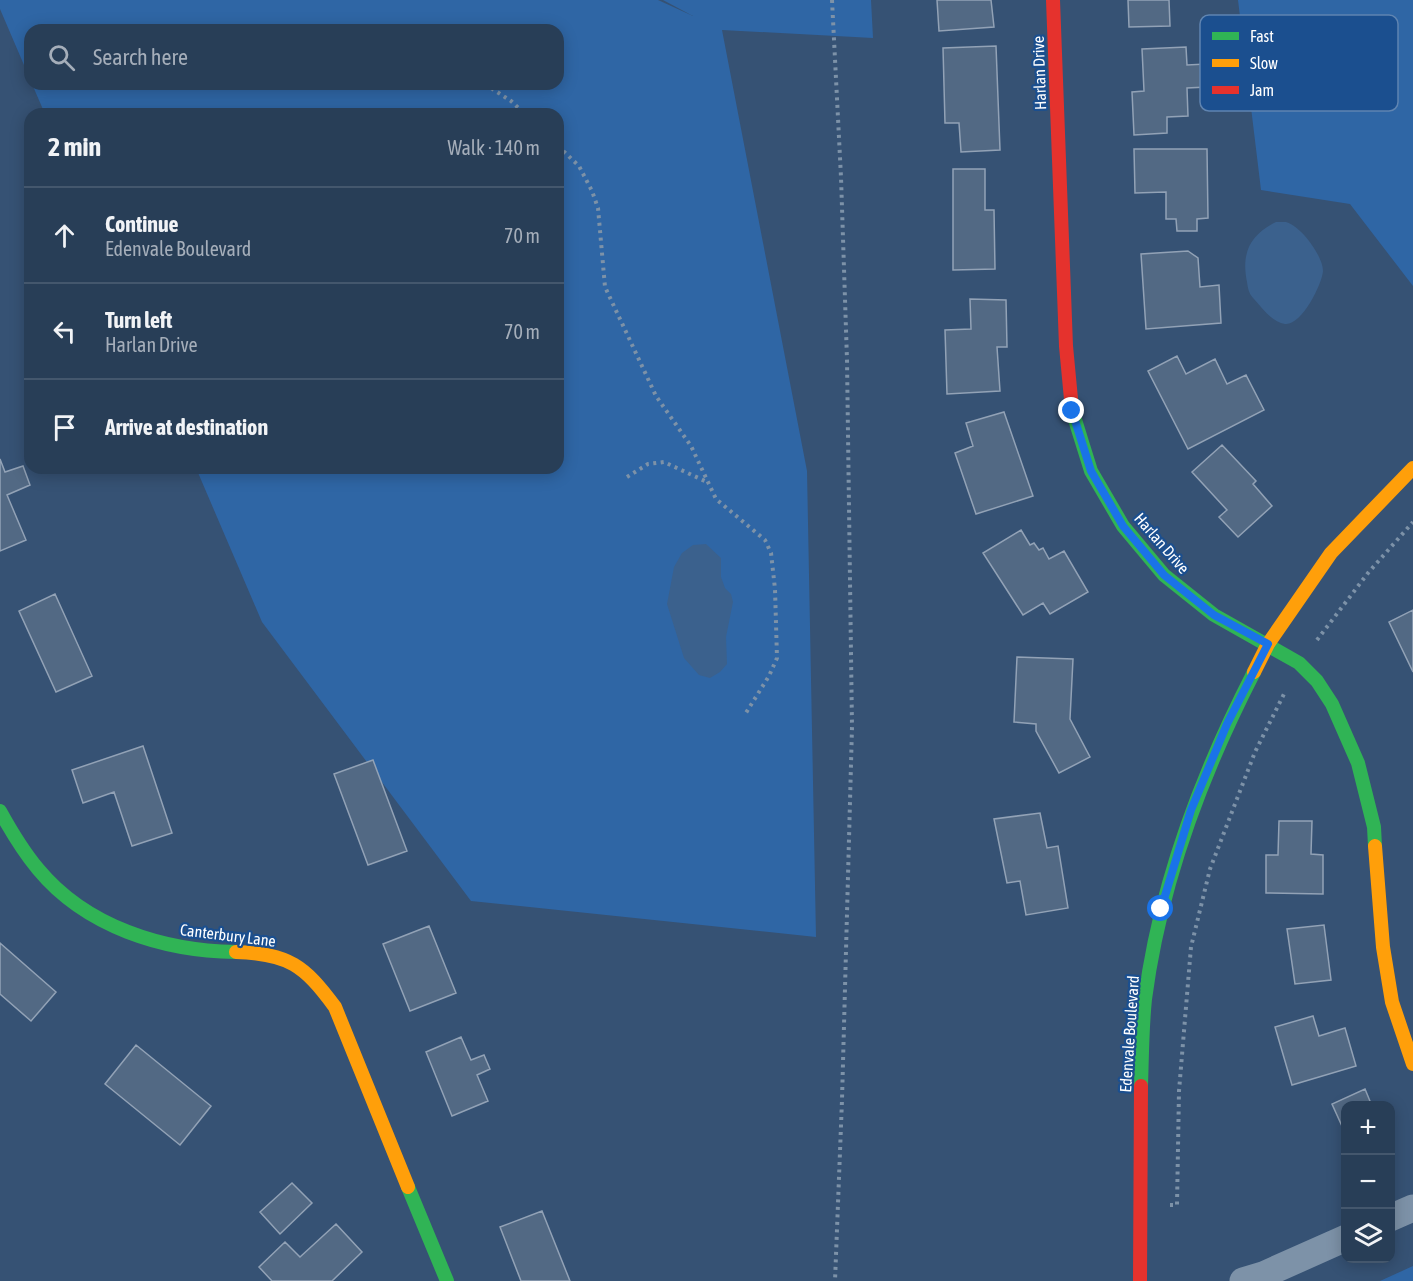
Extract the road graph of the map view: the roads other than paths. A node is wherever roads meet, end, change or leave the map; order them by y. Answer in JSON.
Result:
{"nodes":[{"id":1,"x":1053,"y":0,"type":"edge"},
{"id":2,"x":1413,"y":468,"type":"edge"},
{"id":3,"x":1268,"y":644,"type":"junction"},
{"id":4,"x":0,"y":811,"type":"edge"},
{"id":5,"x":1413,"y":1064,"type":"edge"},
{"id":6,"x":1413,"y":1208,"type":"edge"},
{"id":7,"x":1395,"y":1216,"type":"edge"},
{"id":8,"x":1341,"y":1240,"type":"edge"},
{"id":9,"x":447,"y":1281,"type":"edge"},
{"id":10,"x":1140,"y":1281,"type":"edge"},
{"id":11,"x":1243,"y":1281,"type":"edge"}],
"edges":[{"from":1,"to":3,"type":"street","name":"Harlan Drive"},
{"from":2,"to":3,"type":"street","name":"Edenvale Boulevard"},
{"from":3,"to":5,"type":"street","name":"Harlan Drive"},
{"from":3,"to":10,"type":"street","name":"Edenvale Boulevard"},
{"from":4,"to":9,"type":"street","name":"Canterbury Lane"},
{"from":6,"to":7,"type":"street"},
{"from":8,"to":11,"type":"street"}]}
